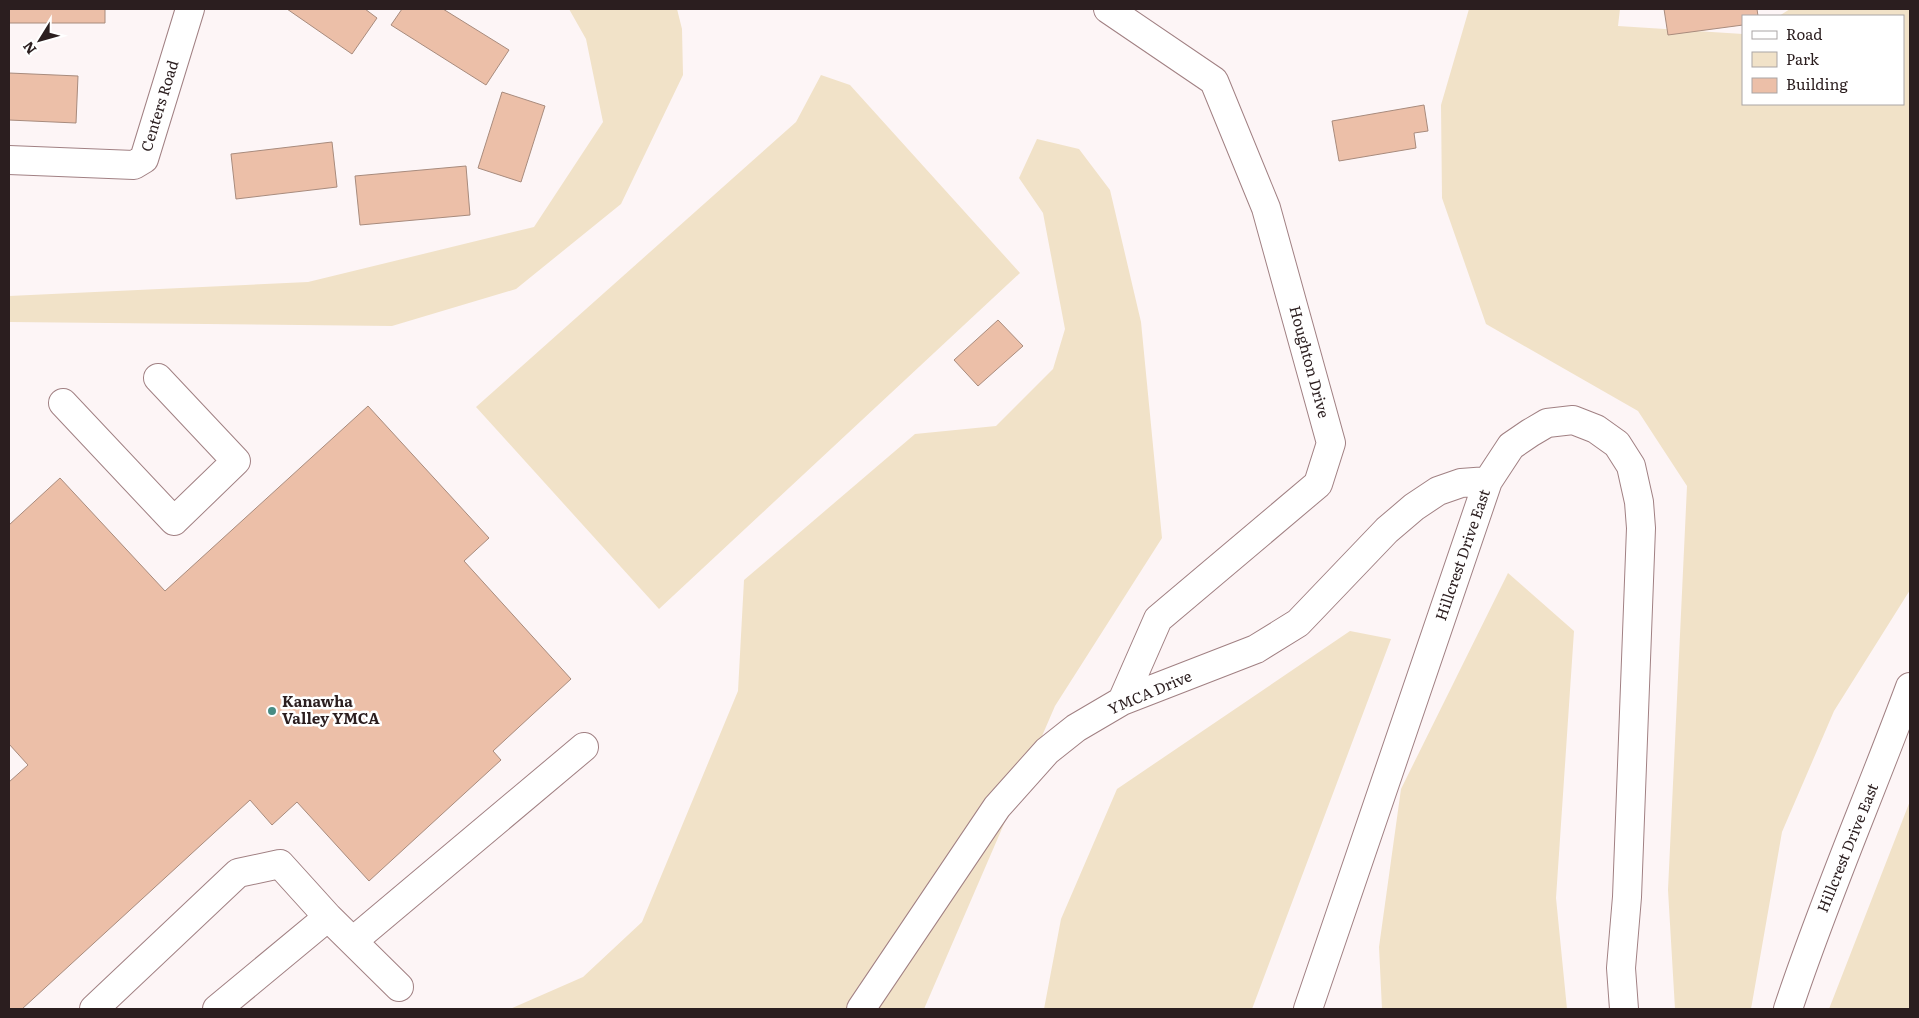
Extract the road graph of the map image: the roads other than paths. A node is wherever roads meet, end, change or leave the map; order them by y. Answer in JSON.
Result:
{"nodes":[{"id":1,"x":190,"y":9,"type":"edge"},
{"id":2,"x":1108,"y":9,"type":"edge"},
{"id":3,"x":9,"y":160,"type":"edge"},
{"id":4,"x":158,"y":378,"type":"dead end"},
{"id":5,"x":63,"y":403,"type":"dead end"},
{"id":6,"x":1488,"y":481,"type":"junction"},
{"id":7,"x":1910,"y":687,"type":"edge"},
{"id":8,"x":1122,"y":701,"type":"junction"},
{"id":9,"x":584,"y":746,"type":"dead end"},
{"id":10,"x":328,"y":916,"type":"junction"},
{"id":11,"x":353,"y":942,"type":"junction"},
{"id":12,"x":399,"y":987,"type":"dead end"},
{"id":13,"x":94,"y":1009,"type":"edge"},
{"id":14,"x":217,"y":1009,"type":"edge"},
{"id":15,"x":860,"y":1009,"type":"edge"},
{"id":16,"x":1308,"y":1009,"type":"edge"},
{"id":17,"x":1624,"y":1009,"type":"edge"},
{"id":18,"x":1788,"y":1009,"type":"edge"}],
"edges":[{"from":1,"to":3,"type":"street","name":"Centers Road"},
{"from":2,"to":8,"type":"street","name":"Houghton Drive"},
{"from":4,"to":5,"type":"street"},
{"from":6,"to":8,"type":"street","name":"YMCA Drive"},
{"from":6,"to":16,"type":"street","name":"Hillcrest Drive East"},
{"from":6,"to":17,"type":"street","name":"Hillcrest Drive East"},
{"from":7,"to":18,"type":"street","name":"Hillcrest Drive East"},
{"from":8,"to":15,"type":"street","name":"YMCA Drive"},
{"from":9,"to":11,"type":"street"},
{"from":10,"to":11,"type":"street"},
{"from":10,"to":13,"type":"street"},
{"from":10,"to":14,"type":"street"},
{"from":11,"to":12,"type":"street"}]}
